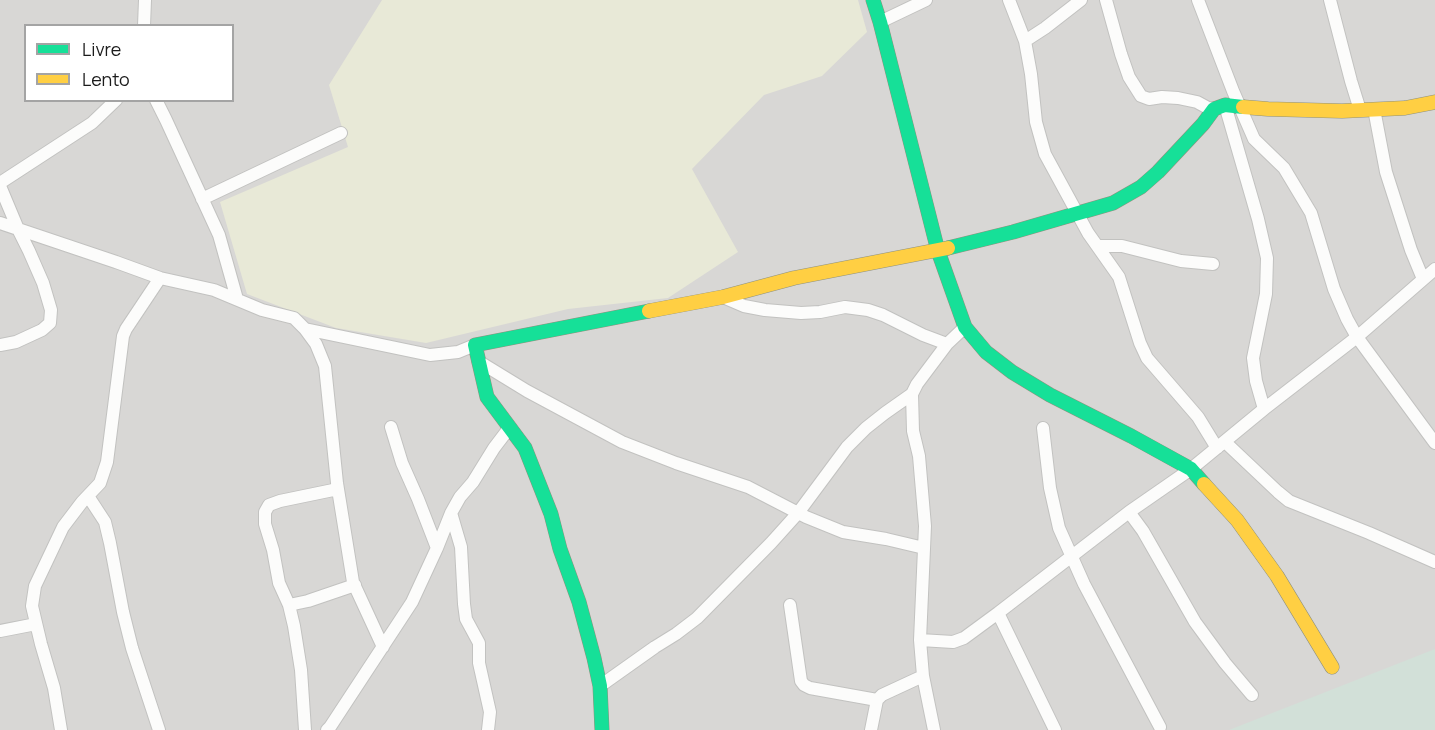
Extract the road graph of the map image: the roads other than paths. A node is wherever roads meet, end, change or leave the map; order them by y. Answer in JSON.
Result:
{"nodes":[{"id":1,"x":145,"y":0,"type":"edge"},
{"id":2,"x":873,"y":0,"type":"edge"},
{"id":3,"x":926,"y":0,"type":"edge"},
{"id":4,"x":1008,"y":0,"type":"edge"},
{"id":5,"x":1081,"y":0,"type":"edge"},
{"id":6,"x":1106,"y":0,"type":"edge"},
{"id":7,"x":1198,"y":0,"type":"edge"},
{"id":8,"x":1330,"y":0,"type":"edge"},
{"id":9,"x":880,"y":22,"type":"junction"},
{"id":10,"x":144,"y":24,"type":"edge"},
{"id":11,"x":1025,"y":41,"type":"junction"},
{"id":12,"x":114,"y":102,"type":"edge"},
{"id":13,"x":157,"y":102,"type":"edge"},
{"id":14,"x":1435,"y":102,"type":"edge"},
{"id":15,"x":1239,"y":106,"type":"junction"},
{"id":16,"x":1219,"y":107,"type":"junction"},
{"id":17,"x":1367,"y":110,"type":"junction"},
{"id":18,"x":341,"y":133,"type":"dead end"},
{"id":19,"x":0,"y":184,"type":"edge"},
{"id":20,"x":202,"y":199,"type":"junction"},
{"id":21,"x":1077,"y":214,"type":"junction"},
{"id":22,"x":0,"y":223,"type":"edge"},
{"id":23,"x":18,"y":229,"type":"junction"},
{"id":24,"x":1098,"y":246,"type":"junction"},
{"id":25,"x":938,"y":251,"type":"junction"},
{"id":26,"x":1213,"y":264,"type":"dead end"},
{"id":27,"x":1431,"y":274,"type":"edge"},
{"id":28,"x":160,"y":278,"type":"junction"},
{"id":29,"x":723,"y":297,"type":"junction"},
{"id":30,"x":237,"y":299,"type":"junction"},
{"id":31,"x":965,"y":327,"type":"junction"},
{"id":32,"x":305,"y":329,"type":"junction"},
{"id":33,"x":1357,"y":337,"type":"junction"},
{"id":34,"x":947,"y":344,"type":"junction"},
{"id":35,"x":0,"y":345,"type":"edge"},
{"id":36,"x":475,"y":345,"type":"junction"},
{"id":37,"x":478,"y":361,"type":"junction"},
{"id":38,"x":912,"y":394,"type":"junction"},
{"id":39,"x":1264,"y":409,"type":"junction"},
{"id":40,"x":391,"y":427,"type":"dead end"},
{"id":41,"x":510,"y":427,"type":"junction"},
{"id":42,"x":1043,"y":428,"type":"dead end"},
{"id":43,"x":1435,"y":442,"type":"edge"},
{"id":44,"x":1221,"y":445,"type":"junction"},
{"id":45,"x":1191,"y":470,"type":"junction"},
{"id":46,"x":338,"y":489,"type":"junction"},
{"id":47,"x":88,"y":496,"type":"junction"},
{"id":48,"x":1129,"y":512,"type":"junction"},
{"id":49,"x":451,"y":513,"type":"junction"},
{"id":50,"x":798,"y":513,"type":"junction"},
{"id":51,"x":437,"y":548,"type":"junction"},
{"id":52,"x":924,"y":548,"type":"junction"},
{"id":53,"x":1071,"y":556,"type":"junction"},
{"id":54,"x":1435,"y":562,"type":"edge"},
{"id":55,"x":355,"y":585,"type":"junction"},
{"id":56,"x":289,"y":605,"type":"junction"},
{"id":57,"x":790,"y":605,"type":"dead end"},
{"id":58,"x":998,"y":613,"type":"junction"},
{"id":59,"x":36,"y":624,"type":"junction"},
{"id":60,"x":0,"y":631,"type":"edge"},
{"id":61,"x":920,"y":640,"type":"junction"},
{"id":62,"x":383,"y":647,"type":"junction"},
{"id":63,"x":1332,"y":667,"type":"dead end"},
{"id":64,"x":923,"y":676,"type":"junction"},
{"id":65,"x":600,"y":686,"type":"junction"},
{"id":66,"x":1252,"y":695,"type":"dead end"},
{"id":67,"x":877,"y":700,"type":"junction"},
{"id":68,"x":1160,"y":727,"type":"dead end"},
{"id":69,"x":61,"y":730,"type":"edge"},
{"id":70,"x":159,"y":730,"type":"edge"},
{"id":71,"x":305,"y":730,"type":"edge"},
{"id":72,"x":327,"y":730,"type":"edge"},
{"id":73,"x":488,"y":730,"type":"edge"},
{"id":74,"x":602,"y":730,"type":"edge"},
{"id":75,"x":871,"y":730,"type":"edge"},
{"id":76,"x":934,"y":730,"type":"edge"},
{"id":77,"x":1055,"y":730,"type":"edge"}],
"edges":[{"from":1,"to":10,"type":"street"},
{"from":2,"to":9,"type":"street"},
{"from":3,"to":9,"type":"street"},
{"from":4,"to":11,"type":"street"},
{"from":5,"to":11,"type":"street"},
{"from":6,"to":16,"type":"street"},
{"from":7,"to":15,"type":"street"},
{"from":8,"to":17,"type":"street"},
{"from":9,"to":25,"type":"street"},
{"from":11,"to":21,"type":"street"},
{"from":12,"to":19,"type":"street"},
{"from":13,"to":20,"type":"street"},
{"from":14,"to":17,"type":"street"},
{"from":15,"to":16,"type":"street"},
{"from":15,"to":17,"type":"street"},
{"from":15,"to":33,"type":"street"},
{"from":16,"to":21,"type":"street"},
{"from":16,"to":39,"type":"street"},
{"from":17,"to":27,"type":"street"},
{"from":18,"to":20,"type":"street"},
{"from":19,"to":23,"type":"street"},
{"from":20,"to":30,"type":"street"},
{"from":21,"to":24,"type":"street"},
{"from":21,"to":25,"type":"street"},
{"from":22,"to":23,"type":"street"},
{"from":23,"to":28,"type":"street"},
{"from":23,"to":35,"type":"street"},
{"from":24,"to":26,"type":"street"},
{"from":24,"to":44,"type":"street"},
{"from":25,"to":29,"type":"street"},
{"from":25,"to":31,"type":"street"},
{"from":27,"to":33,"type":"street"},
{"from":28,"to":30,"type":"street"},
{"from":28,"to":47,"type":"street"},
{"from":29,"to":34,"type":"street"},
{"from":29,"to":36,"type":"street"},
{"from":30,"to":32,"type":"street"},
{"from":31,"to":34,"type":"street"},
{"from":31,"to":45,"type":"street"},
{"from":32,"to":36,"type":"street"},
{"from":32,"to":46,"type":"street"},
{"from":33,"to":39,"type":"street"},
{"from":33,"to":43,"type":"street"},
{"from":34,"to":38,"type":"street"},
{"from":36,"to":37,"type":"street"},
{"from":37,"to":41,"type":"street"},
{"from":37,"to":50,"type":"street"},
{"from":38,"to":50,"type":"street"},
{"from":38,"to":52,"type":"street"},
{"from":39,"to":44,"type":"street"},
{"from":40,"to":51,"type":"street"},
{"from":41,"to":49,"type":"street"},
{"from":41,"to":65,"type":"street"},
{"from":42,"to":53,"type":"street"},
{"from":44,"to":45,"type":"street"},
{"from":44,"to":54,"type":"street"},
{"from":45,"to":48,"type":"street"},
{"from":45,"to":63,"type":"street"},
{"from":46,"to":55,"type":"street"},
{"from":46,"to":56,"type":"street"},
{"from":47,"to":59,"type":"street"},
{"from":47,"to":70,"type":"street"},
{"from":48,"to":53,"type":"street"},
{"from":48,"to":66,"type":"street"},
{"from":49,"to":51,"type":"street"},
{"from":49,"to":73,"type":"street"},
{"from":50,"to":52,"type":"street"},
{"from":50,"to":65,"type":"street"},
{"from":51,"to":62,"type":"street"},
{"from":52,"to":61,"type":"street"},
{"from":53,"to":58,"type":"street"},
{"from":53,"to":68,"type":"street"},
{"from":55,"to":56,"type":"street"},
{"from":55,"to":62,"type":"street"},
{"from":56,"to":71,"type":"street"},
{"from":57,"to":67,"type":"street"},
{"from":58,"to":61,"type":"street"},
{"from":58,"to":77,"type":"street"},
{"from":59,"to":60,"type":"street"},
{"from":59,"to":69,"type":"street"},
{"from":61,"to":64,"type":"street"},
{"from":62,"to":72,"type":"street"},
{"from":64,"to":67,"type":"street"},
{"from":64,"to":76,"type":"street"},
{"from":65,"to":74,"type":"street"},
{"from":67,"to":75,"type":"street"}]}
